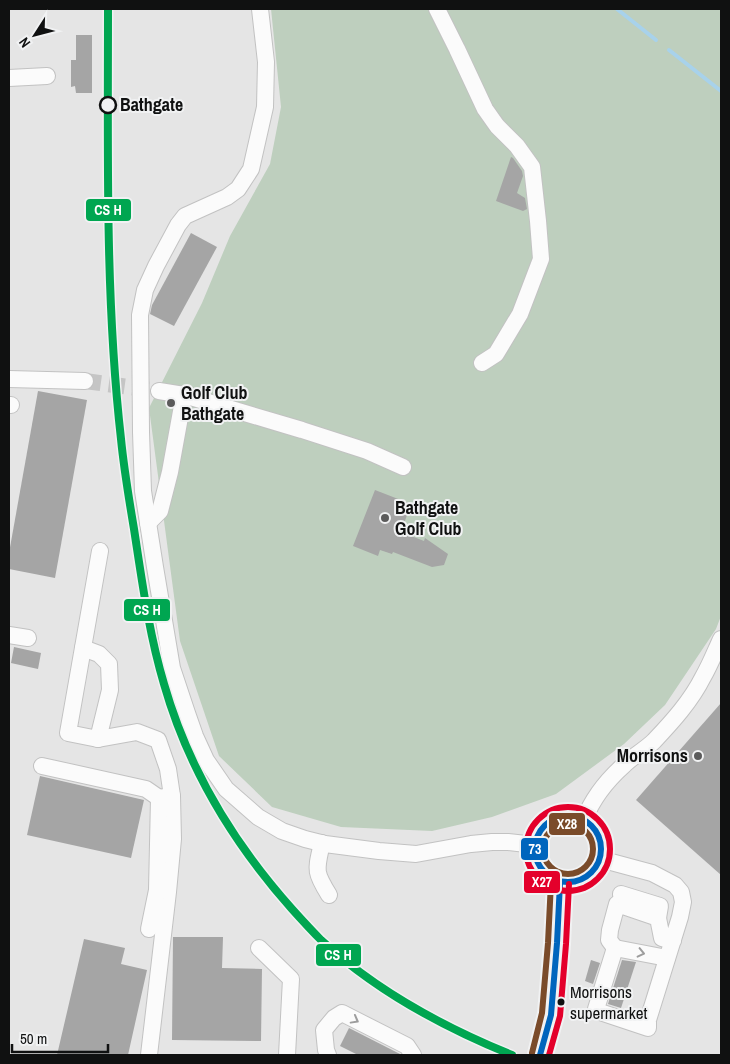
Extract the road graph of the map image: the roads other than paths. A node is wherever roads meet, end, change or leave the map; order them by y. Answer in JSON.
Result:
{"nodes":[{"id":1,"x":260,"y":9,"type":"edge"},
{"id":2,"x":437,"y":9,"type":"edge"},
{"id":3,"x":47,"y":76,"type":"dead end"},
{"id":4,"x":9,"y":78,"type":"edge"},
{"id":5,"x":482,"y":362,"type":"dead end"},
{"id":6,"x":9,"y":379,"type":"edge"},
{"id":7,"x":86,"y":381,"type":"tunnel mouth"},
{"id":8,"x":159,"y":391,"type":"tunnel mouth"},
{"id":9,"x":184,"y":395,"type":"junction"},
{"id":10,"x":403,"y":467,"type":"dead end"},
{"id":11,"x":148,"y":523,"type":"junction"},
{"id":12,"x":100,"y":551,"type":"dead end"},
{"id":13,"x":9,"y":635,"type":"edge"},
{"id":14,"x":28,"y":638,"type":"dead end"},
{"id":15,"x":721,"y":639,"type":"edge"},
{"id":16,"x":84,"y":648,"type":"junction"},
{"id":17,"x":715,"y":668,"type":"edge"},
{"id":18,"x":98,"y":739,"type":"junction"},
{"id":19,"x":42,"y":766,"type":"dead end"},
{"id":20,"x":165,"y":797,"type":"junction"},
{"id":21,"x":584,"y":820,"type":"junction"},
{"id":22,"x":322,"y":843,"type":"junction"},
{"id":23,"x":535,"y":845,"type":"junction"},
{"id":24,"x":600,"y":859,"type":"junction"},
{"id":25,"x":560,"y":883,"type":"junction"},
{"id":26,"x":163,"y":891,"type":"junction"},
{"id":27,"x":329,"y":895,"type":"dead end"},
{"id":28,"x":149,"y":929,"type":"dead end"},
{"id":29,"x":673,"y":940,"type":"junction"},
{"id":30,"x":259,"y":948,"type":"dead end"},
{"id":31,"x":615,"y":948,"type":"junction"},
{"id":32,"x":668,"y":958,"type":"junction"},
{"id":33,"x":149,"y":1055,"type":"edge"},
{"id":34,"x":287,"y":1055,"type":"edge"},
{"id":35,"x":328,"y":1055,"type":"edge"},
{"id":36,"x":413,"y":1055,"type":"edge"},
{"id":37,"x":540,"y":1055,"type":"edge"}],
"edges":[{"from":1,"to":11,"type":"street"},
{"from":2,"to":5,"type":"street"},
{"from":3,"to":4,"type":"street"},
{"from":6,"to":7,"type":"street"},
{"from":8,"to":9,"type":"street"},
{"from":9,"to":10,"type":"street"},
{"from":9,"to":11,"type":"street"},
{"from":11,"to":22,"type":"street"},
{"from":12,"to":16,"type":"street"},
{"from":13,"to":14,"type":"street"},
{"from":15,"to":17,"type":"street"},
{"from":16,"to":18,"type":"street"},
{"from":16,"to":18,"type":"street"},
{"from":17,"to":21,"type":"street"},
{"from":18,"to":20,"type":"street"},
{"from":19,"to":20,"type":"street"},
{"from":20,"to":26,"type":"street"},
{"from":21,"to":23,"type":"street"},
{"from":21,"to":24,"type":"street"},
{"from":22,"to":23,"type":"street"},
{"from":22,"to":27,"type":"street"},
{"from":23,"to":25,"type":"street"},
{"from":24,"to":25,"type":"street"},
{"from":24,"to":29,"type":"street"},
{"from":25,"to":37,"type":"street"},
{"from":26,"to":28,"type":"street"},
{"from":26,"to":33,"type":"street"},
{"from":29,"to":31,"type":"street"},
{"from":29,"to":32,"type":"street"},
{"from":30,"to":34,"type":"street"},
{"from":31,"to":32,"type":"street","one_way":true},
{"from":31,"to":32,"type":"street"},
{"from":35,"to":36,"type":"street","one_way":true}]}
